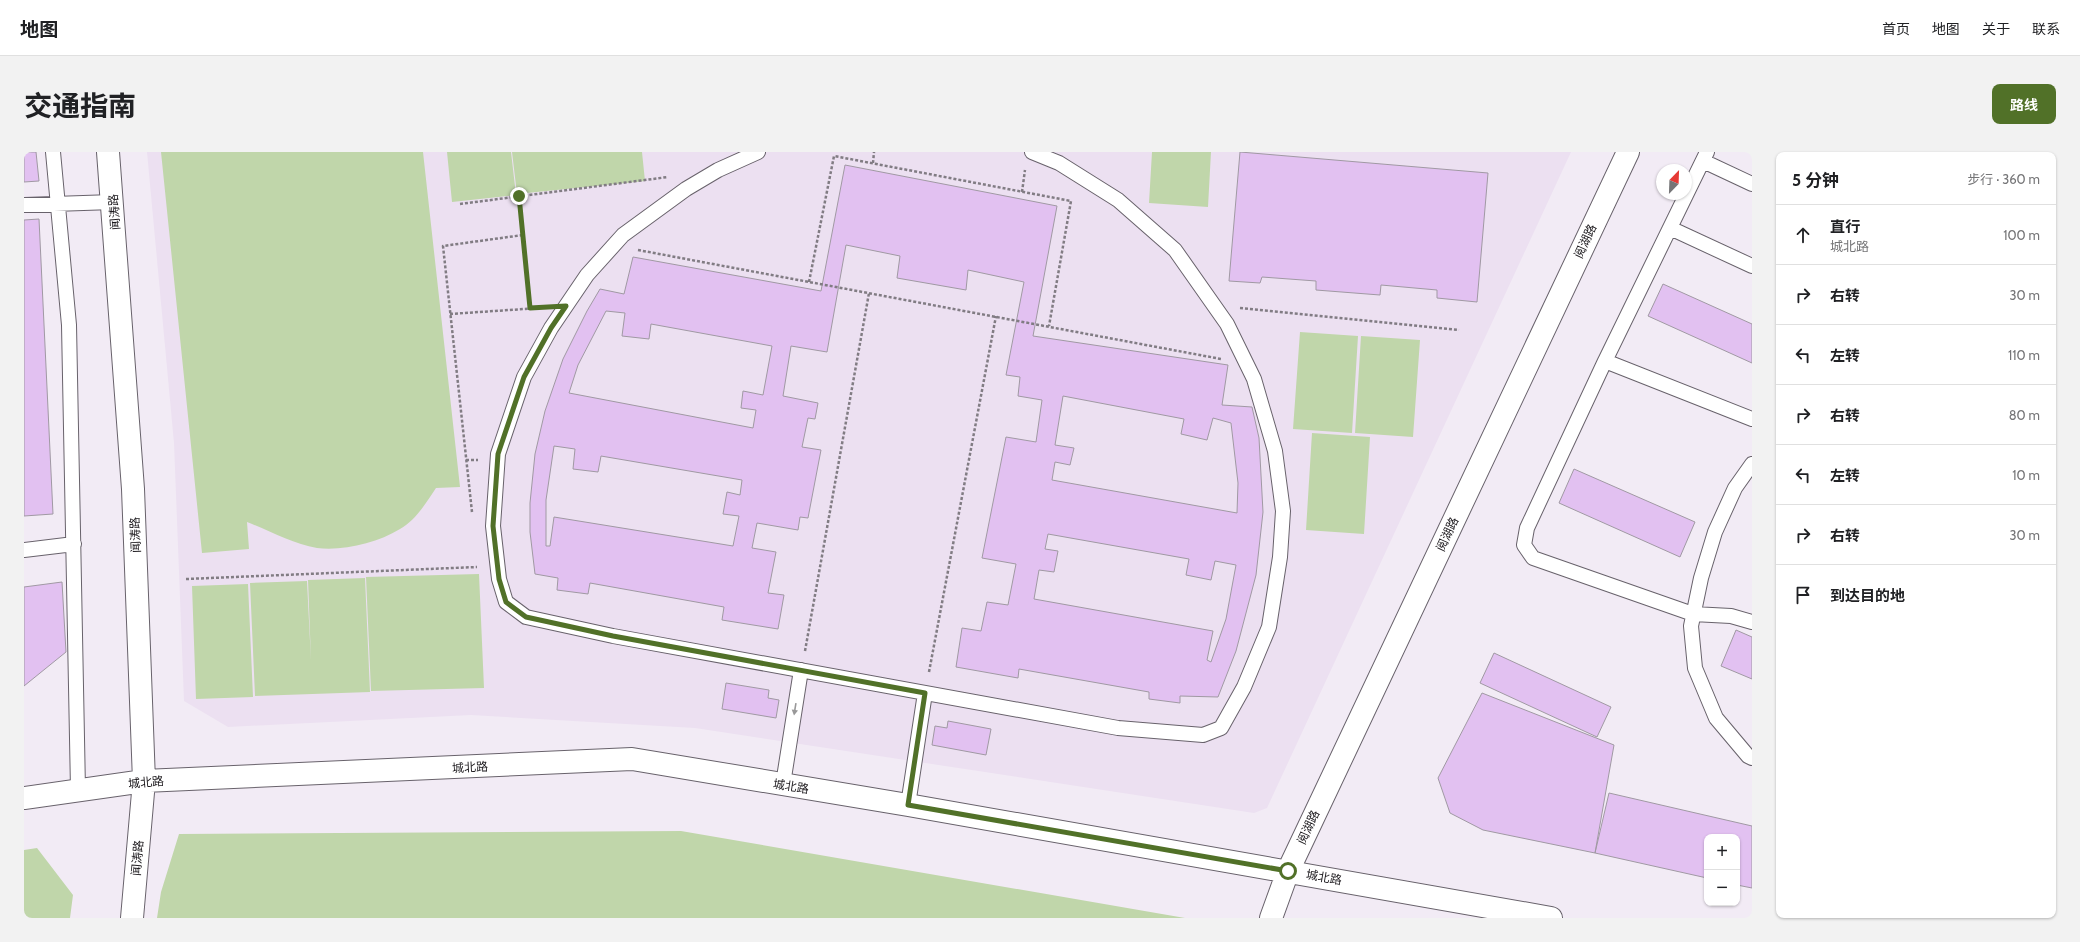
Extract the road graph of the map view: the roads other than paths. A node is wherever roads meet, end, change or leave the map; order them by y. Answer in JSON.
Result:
{"nodes":[{"id":1,"x":53,"y":152,"type":"edge"},
{"id":2,"x":108,"y":152,"type":"edge"},
{"id":3,"x":758,"y":152,"type":"edge"},
{"id":4,"x":1032,"y":152,"type":"edge"},
{"id":5,"x":1628,"y":152,"type":"edge"},
{"id":6,"x":1705,"y":157,"type":"edge"},
{"id":7,"x":1752,"y":184,"type":"edge"},
{"id":8,"x":113,"y":202,"type":"junction"},
{"id":9,"x":58,"y":203,"type":"junction"},
{"id":10,"x":24,"y":205,"type":"edge"},
{"id":11,"x":1670,"y":228,"type":"junction"},
{"id":12,"x":1752,"y":266,"type":"edge"},
{"id":13,"x":1605,"y":361,"type":"junction"},
{"id":14,"x":1752,"y":419,"type":"edge"},
{"id":15,"x":1752,"y":464,"type":"edge"},
{"id":16,"x":74,"y":544,"type":"junction"},
{"id":17,"x":24,"y":550,"type":"edge"},
{"id":18,"x":1694,"y":614,"type":"junction"},
{"id":19,"x":1752,"y":622,"type":"edge"},
{"id":20,"x":801,"y":670,"type":"junction"},
{"id":21,"x":925,"y":693,"type":"junction"},
{"id":22,"x":1752,"y":758,"type":"edge"},
{"id":23,"x":144,"y":781,"type":"junction"},
{"id":24,"x":783,"y":784,"type":"junction"},
{"id":25,"x":78,"y":790,"type":"junction"},
{"id":26,"x":24,"y":798,"type":"edge"},
{"id":27,"x":908,"y":805,"type":"junction"},
{"id":28,"x":1288,"y":871,"type":"junction"},
{"id":29,"x":132,"y":918,"type":"edge"},
{"id":30,"x":1271,"y":918,"type":"edge"},
{"id":31,"x":1551,"y":918,"type":"edge"}],
"edges":[{"from":1,"to":9,"type":"lane"},
{"from":2,"to":8,"type":"street","name":"闻涛路"},
{"from":3,"to":20,"type":"lane"},
{"from":4,"to":21,"type":"lane"},
{"from":5,"to":28,"type":"street","name":"阅湖路"},
{"from":6,"to":7,"type":"lane"},
{"from":6,"to":11,"type":"lane"},
{"from":8,"to":9,"type":"lane"},
{"from":8,"to":23,"type":"street","name":"闻涛路"},
{"from":9,"to":10,"type":"lane"},
{"from":9,"to":16,"type":"lane"},
{"from":11,"to":12,"type":"lane"},
{"from":11,"to":13,"type":"lane"},
{"from":13,"to":14,"type":"lane"},
{"from":13,"to":18,"type":"lane"},
{"from":15,"to":18,"type":"lane"},
{"from":16,"to":17,"type":"lane"},
{"from":16,"to":25,"type":"lane"},
{"from":18,"to":19,"type":"lane"},
{"from":18,"to":22,"type":"lane"},
{"from":20,"to":21,"type":"lane"},
{"from":20,"to":24,"type":"lane","one_way":true},
{"from":21,"to":27,"type":"lane"},
{"from":23,"to":24,"type":"street","name":"城北路"},
{"from":23,"to":25,"type":"street","name":"城北路"},
{"from":23,"to":29,"type":"street","name":"闻涛路"},
{"from":24,"to":27,"type":"street","name":"城北路"},
{"from":25,"to":26,"type":"street","name":"城北路"},
{"from":27,"to":28,"type":"street","name":"城北路"},
{"from":28,"to":30,"type":"street","name":"阅湖路"},
{"from":28,"to":31,"type":"street","name":"城北路"}]}
